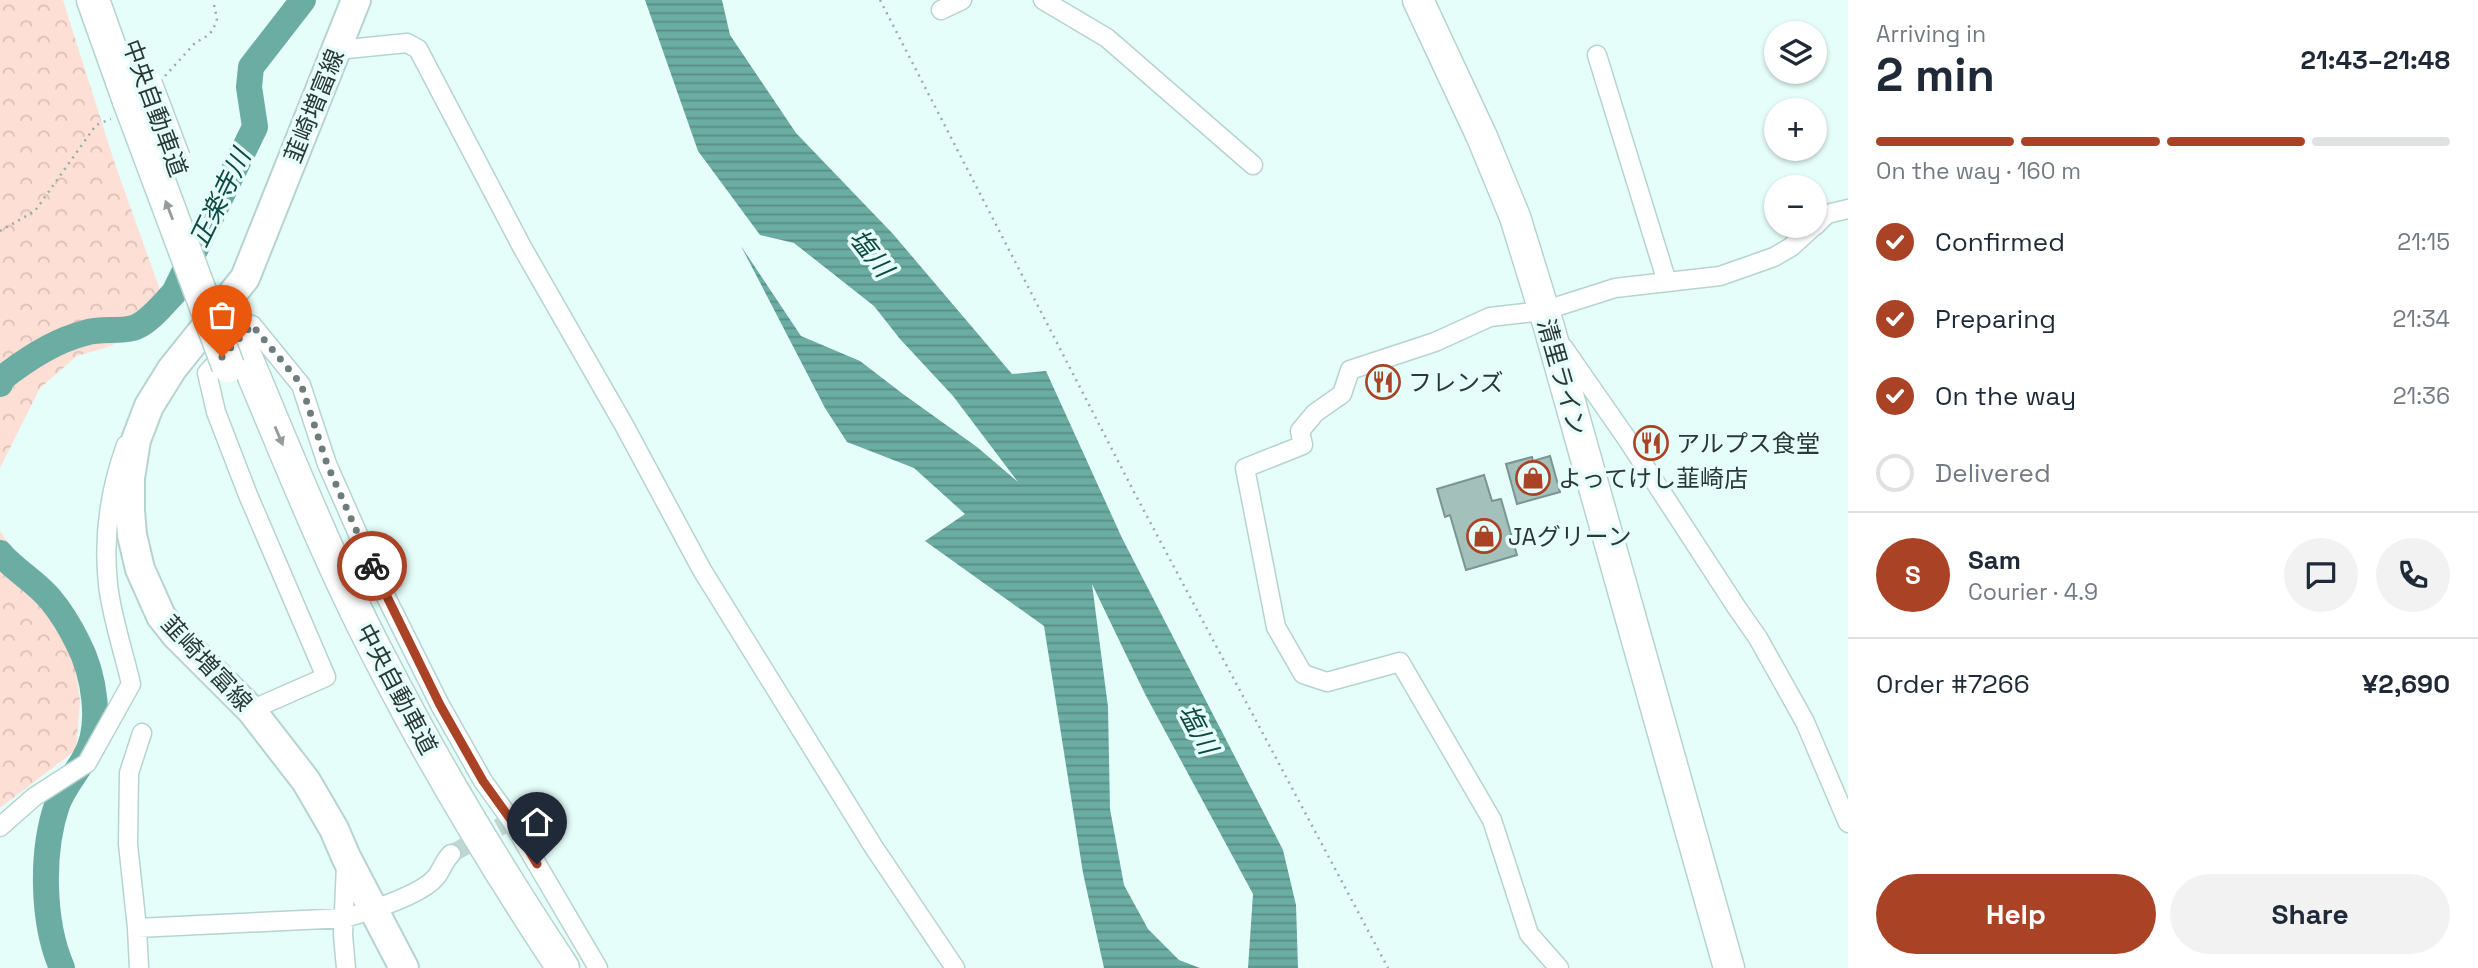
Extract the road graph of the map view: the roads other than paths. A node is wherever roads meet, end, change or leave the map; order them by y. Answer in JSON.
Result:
{"nodes":[{"id":1,"x":93,"y":0,"type":"edge"},
{"id":2,"x":116,"y":0,"type":"edge"},
{"id":3,"x":356,"y":0,"type":"edge"},
{"id":4,"x":962,"y":0,"type":"edge"},
{"id":5,"x":1043,"y":0,"type":"edge"},
{"id":6,"x":1418,"y":0,"type":"edge"},
{"id":7,"x":941,"y":10,"type":"dead end"},
{"id":8,"x":337,"y":50,"type":"junction"},
{"id":9,"x":1597,"y":55,"type":"dead end"},
{"id":10,"x":138,"y":93,"type":"junction"},
{"id":11,"x":1253,"y":165,"type":"dead end"},
{"id":12,"x":1848,"y":209,"type":"edge"},
{"id":13,"x":1827,"y":214,"type":"edge"},
{"id":14,"x":1801,"y":238,"type":"edge"},
{"id":15,"x":1667,"y":282,"type":"junction"},
{"id":16,"x":1546,"y":319,"type":"junction"},
{"id":17,"x":236,"y":358,"type":"junction"},
{"id":18,"x":136,"y":440,"type":"junction"},
{"id":19,"x":251,"y":710,"type":"junction"},
{"id":20,"x":142,"y":733,"type":"dead end"},
{"id":21,"x":1848,"y":823,"type":"edge"},
{"id":22,"x":0,"y":827,"type":"edge"},
{"id":23,"x":451,"y":854,"type":"tunnel mouth"},
{"id":24,"x":346,"y":857,"type":"junction"},
{"id":25,"x":376,"y":909,"type":"junction"},
{"id":26,"x":345,"y":918,"type":"junction"},
{"id":27,"x":137,"y":928,"type":"junction"},
{"id":28,"x":139,"y":968,"type":"edge"},
{"id":29,"x":346,"y":968,"type":"edge"},
{"id":30,"x":404,"y":968,"type":"edge"},
{"id":31,"x":537,"y":968,"type":"edge"},
{"id":32,"x":564,"y":968,"type":"edge"},
{"id":33,"x":598,"y":968,"type":"edge"},
{"id":34,"x":956,"y":968,"type":"edge"},
{"id":35,"x":1559,"y":968,"type":"edge"},
{"id":36,"x":1729,"y":968,"type":"edge"}],
"edges":[{"from":1,"to":10,"type":"highway","name":"中央自動車道"},
{"from":2,"to":10,"type":"highway","name":"中央自動車道"},
{"from":3,"to":8,"type":"main road","name":"韮崎増富線"},
{"from":4,"to":7,"type":"street"},
{"from":5,"to":11,"type":"street"},
{"from":6,"to":16,"type":"highway","name":"清里ライン"},
{"from":8,"to":18,"type":"main road","name":"韮崎増富線"},
{"from":8,"to":34,"type":"street"},
{"from":9,"to":15,"type":"street"},
{"from":10,"to":17,"type":"highway","name":"中央自動車道","bridge":true},
{"from":12,"to":13,"type":"street"},
{"from":14,"to":15,"type":"street"},
{"from":15,"to":16,"type":"street"},
{"from":16,"to":21,"type":"street"},
{"from":16,"to":35,"type":"street"},
{"from":16,"to":36,"type":"highway","name":"清里ライン"},
{"from":17,"to":31,"type":"highway","name":"中央自動車道"},
{"from":17,"to":32,"type":"highway","name":"中央自動車道","one_way":true},
{"from":18,"to":19,"type":"main road","name":"韮崎増富線"},
{"from":18,"to":22,"type":"street"},
{"from":19,"to":24,"type":"main road","name":"韮崎増富線"},
{"from":19,"to":33,"type":"street"},
{"from":20,"to":27,"type":"street"},
{"from":23,"to":25,"type":"street"},
{"from":24,"to":25,"type":"main road","name":"韮崎増富線"},
{"from":24,"to":26,"type":"street"},
{"from":25,"to":26,"type":"street"},
{"from":25,"to":30,"type":"main road","name":"韮崎増富線"},
{"from":26,"to":27,"type":"street"},
{"from":26,"to":29,"type":"street"},
{"from":27,"to":28,"type":"street"}]}
